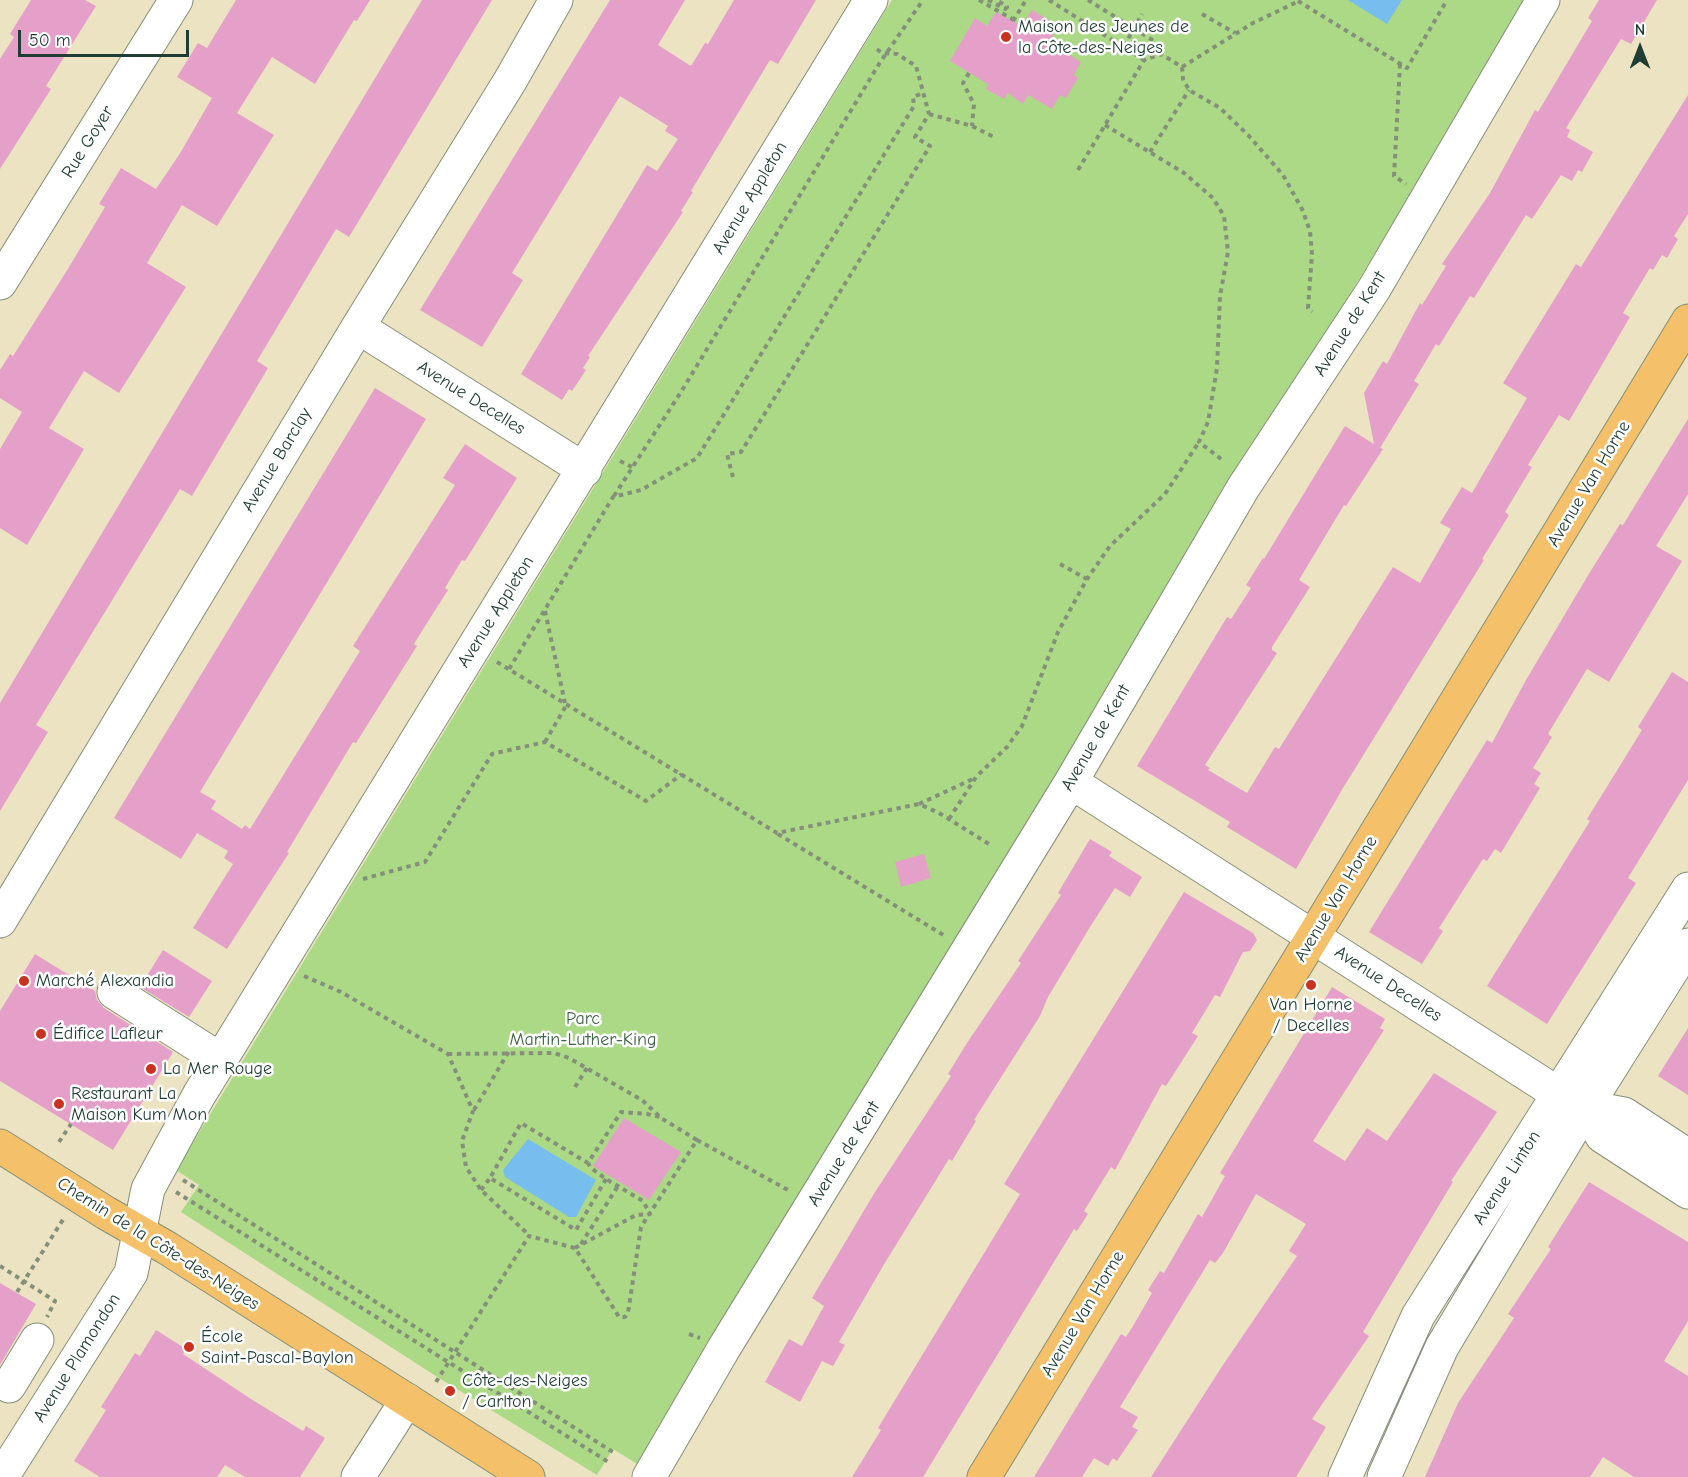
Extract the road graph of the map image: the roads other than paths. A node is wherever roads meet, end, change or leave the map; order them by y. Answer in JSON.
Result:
{"nodes":[{"id":1,"x":177,"y":0,"type":"edge"},
{"id":2,"x":556,"y":0,"type":"edge"},
{"id":3,"x":871,"y":0,"type":"edge"},
{"id":4,"x":1543,"y":0,"type":"edge"},
{"id":5,"x":0,"y":284,"type":"edge"},
{"id":6,"x":1688,"y":321,"type":"edge"},
{"id":7,"x":358,"y":327,"type":"junction"},
{"id":8,"x":585,"y":470,"type":"junction"},
{"id":9,"x":1071,"y":782,"type":"junction"},
{"id":10,"x":1688,"y":889,"type":"edge"},
{"id":11,"x":0,"y":921,"type":"edge"},
{"id":12,"x":1314,"y":935,"type":"junction"},
{"id":13,"x":1688,"y":945,"type":"edge"},
{"id":14,"x":114,"y":992,"type":"dead end"},
{"id":15,"x":221,"y":1060,"type":"junction"},
{"id":16,"x":1573,"y":1101,"type":"junction"},
{"id":17,"x":0,"y":1146,"type":"edge"},
{"id":18,"x":1688,"y":1156,"type":"edge"},
{"id":19,"x":1688,"y":1192,"type":"edge"},
{"id":20,"x":140,"y":1233,"type":"junction"},
{"id":21,"x":41,"y":1331,"type":"road end"},
{"id":22,"x":9,"y":1386,"type":"dead end"},
{"id":23,"x":407,"y":1400,"type":"junction"},
{"id":24,"x":2,"y":1477,"type":"edge"},
{"id":25,"x":358,"y":1477,"type":"edge"},
{"id":26,"x":528,"y":1477,"type":"edge"},
{"id":27,"x":649,"y":1477,"type":"edge"},
{"id":28,"x":984,"y":1477,"type":"edge"},
{"id":29,"x":1345,"y":1477,"type":"edge"},
{"id":30,"x":1384,"y":1477,"type":"edge"}],
"edges":[{"from":1,"to":5,"type":"street","name":"Rue Goyer"},
{"from":2,"to":7,"type":"street","name":"Avenue Barclay"},
{"from":3,"to":8,"type":"street","name":"Avenue Appleton"},
{"from":4,"to":9,"type":"street","name":"Avenue de Kent"},
{"from":6,"to":12,"type":"main road","name":"Avenue Van Horne"},
{"from":7,"to":8,"type":"street","name":"Avenue Decelles"},
{"from":7,"to":11,"type":"street","name":"Avenue Barclay"},
{"from":8,"to":15,"type":"street","name":"Avenue Appleton"},
{"from":9,"to":12,"type":"street","name":"Avenue Decelles"},
{"from":9,"to":27,"type":"street","name":"Avenue de Kent"},
{"from":10,"to":16,"type":"street","name":"Avenue Linton"},
{"from":12,"to":16,"type":"street","name":"Avenue Decelles"},
{"from":12,"to":28,"type":"main road","name":"Avenue Van Horne"},
{"from":13,"to":16,"type":"street","name":"Avenue Linton"},
{"from":14,"to":15,"type":"street"},
{"from":15,"to":20,"type":"street","name":"Avenue Appleton"},
{"from":16,"to":18,"type":"street","name":"Avenue Decelles"},
{"from":16,"to":19,"type":"street","name":"Avenue Decelles"},
{"from":16,"to":29,"type":"street","name":"Avenue Linton"},
{"from":16,"to":30,"type":"street","name":"Avenue Linton"},
{"from":17,"to":20,"type":"main road","name":"Chemin de la Côte-des-Neiges"},
{"from":20,"to":23,"type":"main road","name":"Chemin de la Côte-des-Neiges"},
{"from":20,"to":24,"type":"street","name":"Avenue Plamondon"},
{"from":21,"to":22,"type":"street"},
{"from":23,"to":25,"type":"street"},
{"from":23,"to":26,"type":"main road","name":"Chemin de la Côte-des-Neiges"}]}
